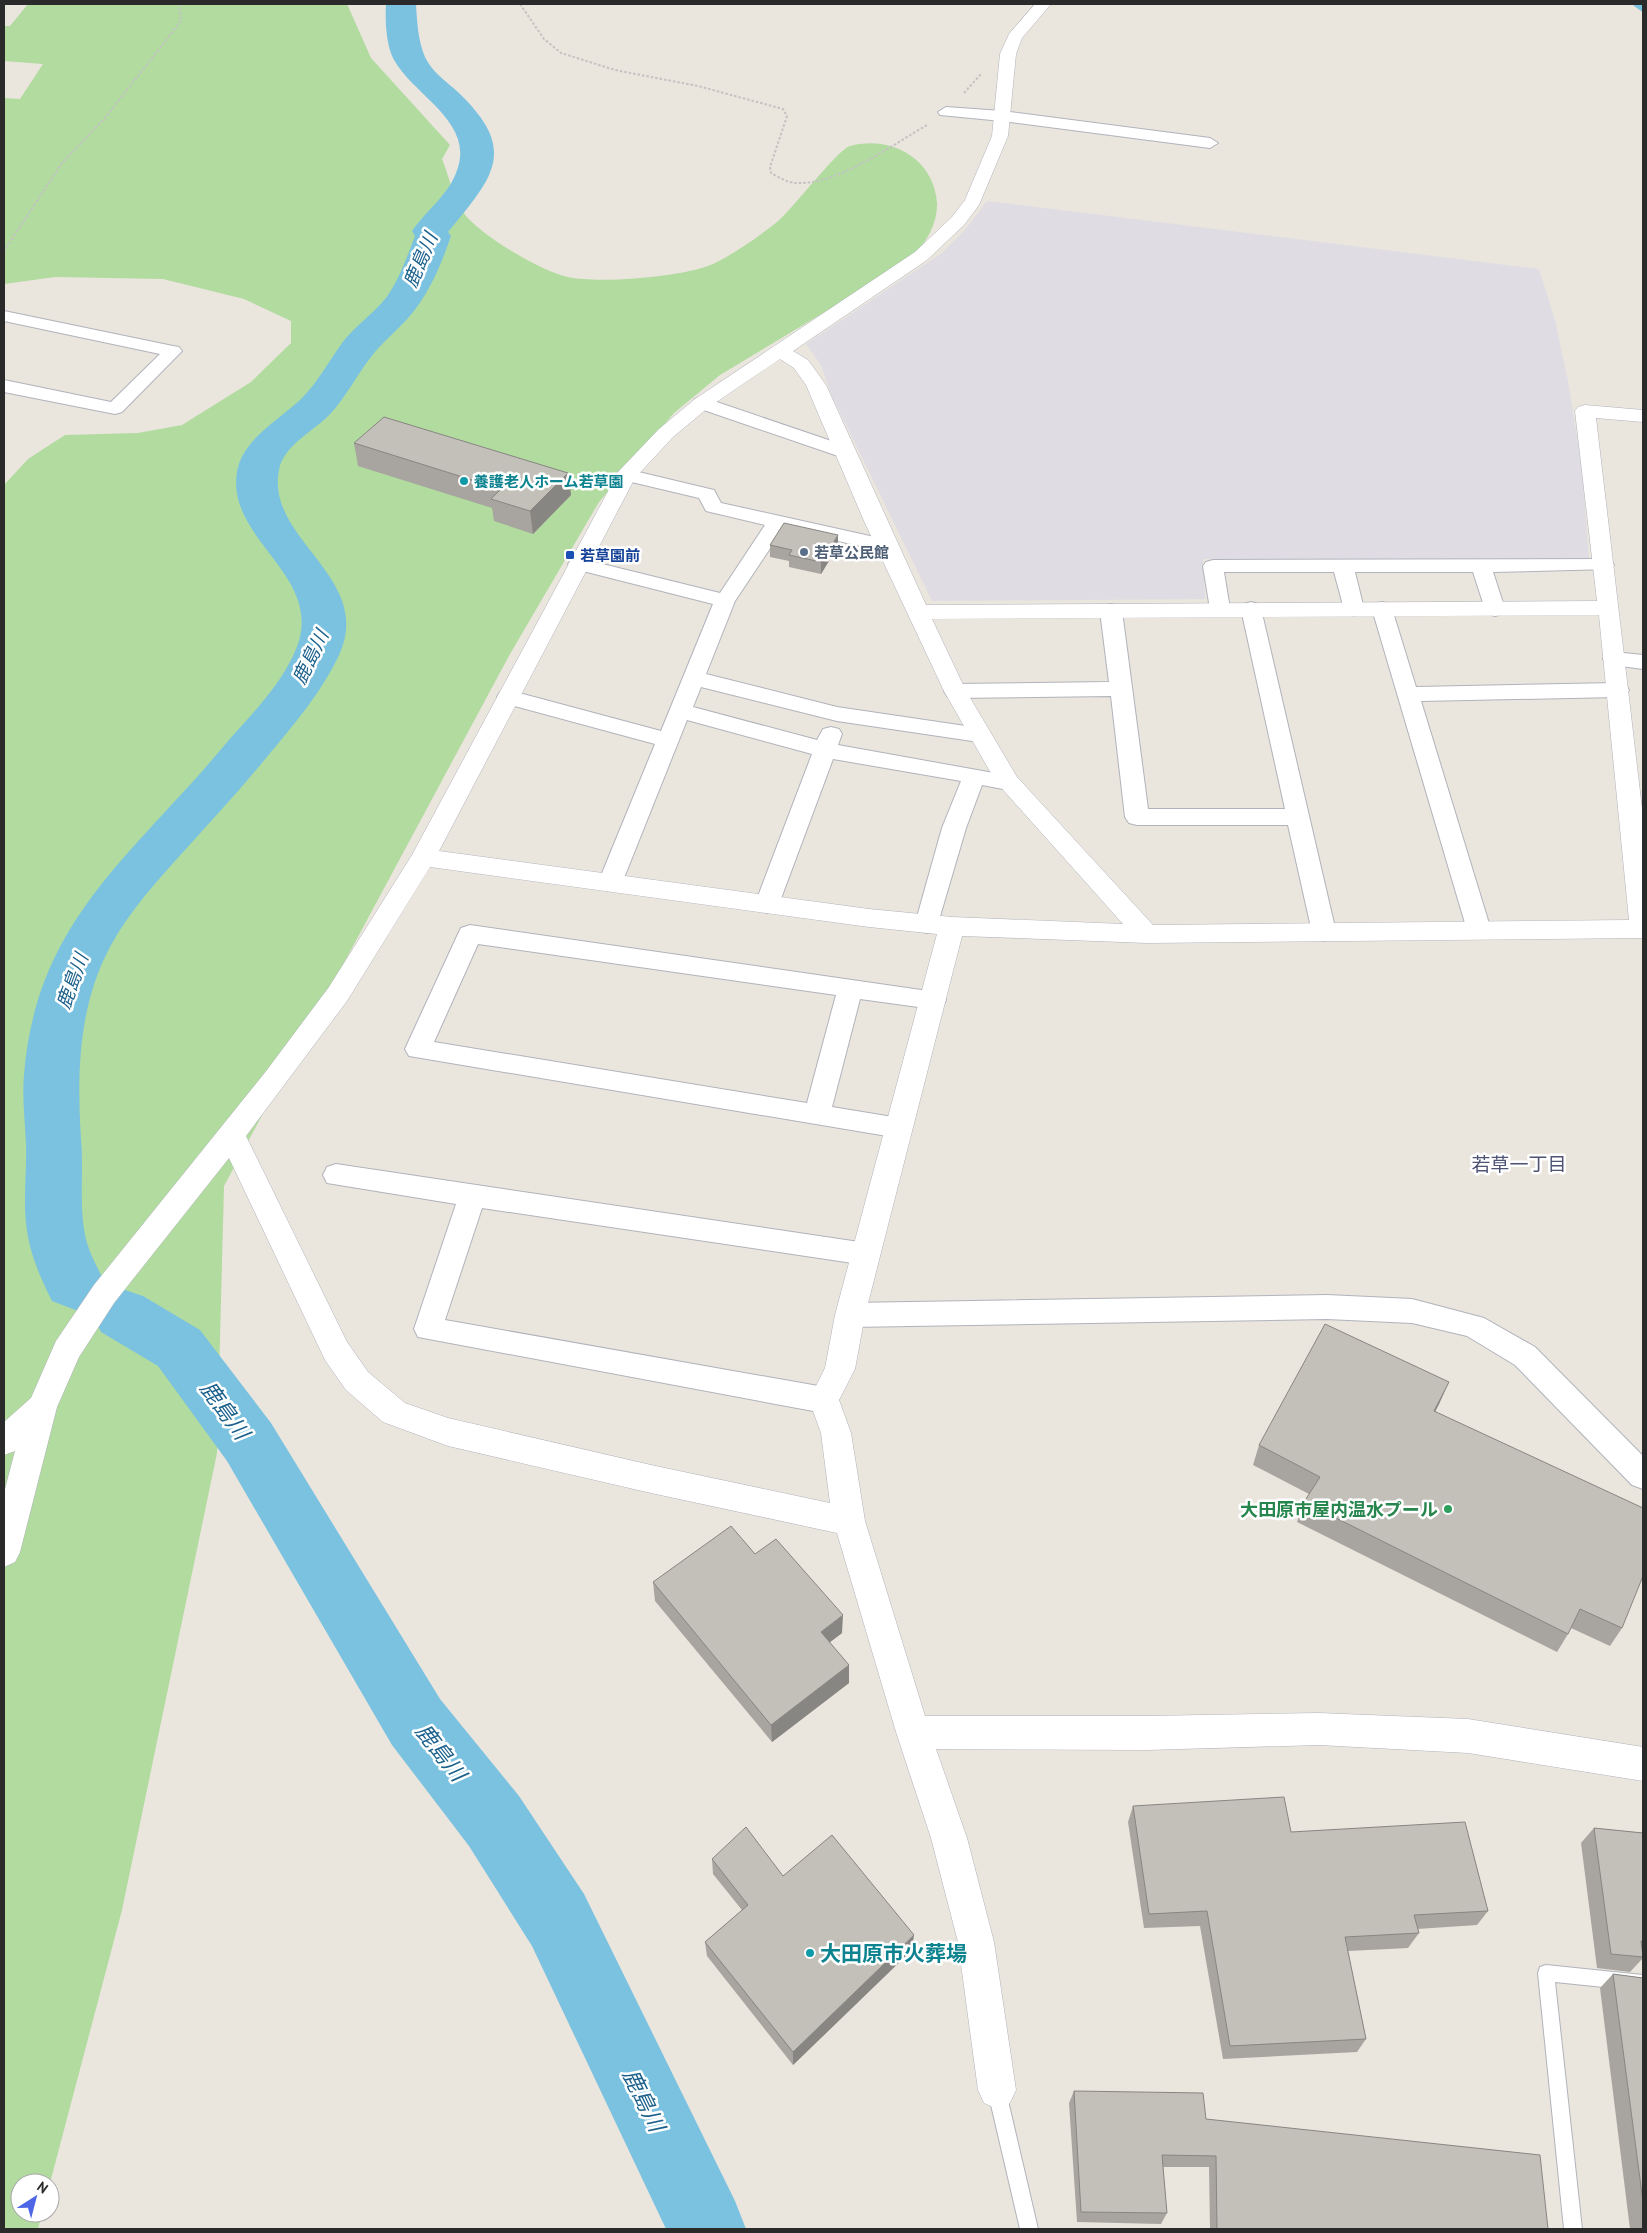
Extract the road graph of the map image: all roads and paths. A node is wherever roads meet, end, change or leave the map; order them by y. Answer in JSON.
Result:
{"nodes":[{"id":1,"x":179,"y":4,"type":"edge"},
{"id":2,"x":520,"y":4,"type":"edge"},
{"id":3,"x":1043,"y":4,"type":"edge"},
{"id":4,"x":1008,"y":54,"type":"junction"},
{"id":5,"x":946,"y":112,"type":"junction"},
{"id":6,"x":1002,"y":116,"type":"junction"},
{"id":7,"x":1210,"y":143,"type":"dead end"},
{"id":8,"x":4,"y":251,"type":"edge"},
{"id":9,"x":4,"y":316,"type":"edge"},
{"id":10,"x":780,"y":351,"type":"junction"},
{"id":11,"x":4,"y":386,"type":"edge"},
{"id":12,"x":702,"y":403,"type":"junction"},
{"id":13,"x":1643,"y":416,"type":"edge"},
{"id":14,"x":845,"y":452,"type":"junction"},
{"id":15,"x":626,"y":475,"type":"junction"},
{"id":16,"x":778,"y":521,"type":"junction"},
{"id":17,"x":888,"y":546,"type":"junction"},
{"id":18,"x":578,"y":564,"type":"junction"},
{"id":19,"x":1604,"y":565,"type":"junction"},
{"id":20,"x":1343,"y":566,"type":"junction"},
{"id":21,"x":1482,"y":566,"type":"junction"},
{"id":22,"x":725,"y":600,"type":"junction"},
{"id":23,"x":1609,"y":608,"type":"junction"},
{"id":24,"x":1220,"y":609,"type":"junction"},
{"id":25,"x":1251,"y":609,"type":"junction"},
{"id":26,"x":1354,"y":609,"type":"junction"},
{"id":27,"x":1382,"y":609,"type":"junction"},
{"id":28,"x":1495,"y":609,"type":"junction"},
{"id":29,"x":1111,"y":611,"type":"junction"},
{"id":30,"x":919,"y":612,"type":"junction"},
{"id":31,"x":1614,"y":659,"type":"junction"},
{"id":32,"x":1643,"y":662,"type":"edge"},
{"id":33,"x":693,"y":678,"type":"junction"},
{"id":34,"x":1121,"y":689,"type":"junction"},
{"id":35,"x":1618,"y":690,"type":"junction"},
{"id":36,"x":954,"y":691,"type":"junction"},
{"id":37,"x":1408,"y":694,"type":"junction"},
{"id":38,"x":508,"y":697,"type":"junction"},
{"id":39,"x":680,"y":711,"type":"junction"},
{"id":40,"x":837,"y":714,"type":"junction"},
{"id":41,"x":979,"y":735,"type":"junction"},
{"id":42,"x":668,"y":740,"type":"junction"},
{"id":43,"x":825,"y":750,"type":"junction"},
{"id":44,"x":974,"y":776,"type":"junction"},
{"id":45,"x":1008,"y":782,"type":"junction"},
{"id":46,"x":1298,"y":817,"type":"junction"},
{"id":47,"x":424,"y":857,"type":"junction"},
{"id":48,"x":610,"y":883,"type":"junction"},
{"id":49,"x":767,"y":904,"type":"junction"},
{"id":50,"x":940,"y":925,"type":"junction"},
{"id":51,"x":1643,"y":929,"type":"edge"},
{"id":52,"x":1479,"y":930,"type":"junction"},
{"id":53,"x":1324,"y":932,"type":"junction"},
{"id":54,"x":1643,"y":933,"type":"edge"},
{"id":55,"x":1147,"y":934,"type":"junction"},
{"id":56,"x":850,"y":988,"type":"junction"},
{"id":57,"x":933,"y":1000,"type":"junction"},
{"id":58,"x":817,"y":1115,"type":"junction"},
{"id":59,"x":899,"y":1128,"type":"junction"},
{"id":60,"x":232,"y":1136,"type":"junction"},
{"id":61,"x":336,"y":1175,"type":"dead end"},
{"id":62,"x":472,"y":1195,"type":"junction"},
{"id":63,"x":866,"y":1254,"type":"junction"},
{"id":64,"x":850,"y":1316,"type":"junction"},
{"id":65,"x":824,"y":1400,"type":"junction"},
{"id":66,"x":42,"y":1407,"type":"junction"},
{"id":67,"x":4,"y":1441,"type":"edge"},
{"id":68,"x":1643,"y":1476,"type":"edge"},
{"id":69,"x":849,"y":1521,"type":"junction"},
{"id":70,"x":4,"y":1552,"type":"edge"},
{"id":71,"x":913,"y":1732,"type":"junction"},
{"id":72,"x":1643,"y":1764,"type":"edge"},
{"id":73,"x":1643,"y":1984,"type":"edge"},
{"id":74,"x":997,"y":2090,"type":"joint"},
{"id":75,"x":1029,"y":2229,"type":"edge"},
{"id":76,"x":1573,"y":2229,"type":"edge"}],
"edges":[{"from":1,"to":8,"type":"path"},
{"from":2,"to":5,"type":"path"},
{"from":3,"to":4,"type":"street"},
{"from":4,"to":5,"type":"path"},
{"from":4,"to":6,"type":"street"},
{"from":5,"to":6,"type":"street"},
{"from":6,"to":7,"type":"street"},
{"from":6,"to":10,"type":"street"},
{"from":9,"to":11,"type":"street"},
{"from":10,"to":12,"type":"street"},
{"from":10,"to":14,"type":"street"},
{"from":12,"to":14,"type":"street"},
{"from":12,"to":15,"type":"street"},
{"from":13,"to":19,"type":"street"},
{"from":14,"to":17,"type":"street"},
{"from":15,"to":16,"type":"street"},
{"from":15,"to":18,"type":"street"},
{"from":16,"to":17,"type":"street"},
{"from":16,"to":22,"type":"street"},
{"from":17,"to":30,"type":"street"},
{"from":18,"to":22,"type":"street"},
{"from":18,"to":38,"type":"street"},
{"from":19,"to":21,"type":"street"},
{"from":19,"to":23,"type":"street"},
{"from":20,"to":21,"type":"street"},
{"from":20,"to":24,"type":"street"},
{"from":20,"to":26,"type":"street"},
{"from":21,"to":28,"type":"street"},
{"from":22,"to":33,"type":"street"},
{"from":23,"to":28,"type":"street"},
{"from":23,"to":31,"type":"street"},
{"from":24,"to":25,"type":"street"},
{"from":24,"to":29,"type":"street"},
{"from":25,"to":26,"type":"street"},
{"from":25,"to":46,"type":"street"},
{"from":26,"to":27,"type":"street"},
{"from":27,"to":28,"type":"street"},
{"from":27,"to":37,"type":"street"},
{"from":29,"to":30,"type":"street"},
{"from":29,"to":34,"type":"street"},
{"from":30,"to":36,"type":"street"},
{"from":31,"to":32,"type":"street"},
{"from":31,"to":35,"type":"street"},
{"from":33,"to":39,"type":"street"},
{"from":33,"to":40,"type":"street"},
{"from":34,"to":36,"type":"street"},
{"from":34,"to":46,"type":"street"},
{"from":35,"to":37,"type":"street"},
{"from":35,"to":51,"type":"street"},
{"from":36,"to":41,"type":"street"},
{"from":37,"to":52,"type":"street"},
{"from":38,"to":42,"type":"street"},
{"from":38,"to":47,"type":"street"},
{"from":39,"to":42,"type":"street"},
{"from":39,"to":43,"type":"street"},
{"from":40,"to":41,"type":"street"},
{"from":40,"to":43,"type":"street"},
{"from":41,"to":45,"type":"street"},
{"from":42,"to":48,"type":"street"},
{"from":43,"to":44,"type":"street"},
{"from":43,"to":49,"type":"street"},
{"from":44,"to":45,"type":"street"},
{"from":44,"to":50,"type":"street"},
{"from":45,"to":55,"type":"street"},
{"from":46,"to":53,"type":"street"},
{"from":47,"to":48,"type":"street"},
{"from":47,"to":60,"type":"street"},
{"from":48,"to":49,"type":"street"},
{"from":49,"to":50,"type":"street"},
{"from":50,"to":55,"type":"street"},
{"from":50,"to":57,"type":"street"},
{"from":51,"to":52,"type":"street"},
{"from":51,"to":54,"type":"street"},
{"from":52,"to":53,"type":"street"},
{"from":53,"to":55,"type":"street"},
{"from":56,"to":57,"type":"street"},
{"from":56,"to":58,"type":"street"},
{"from":56,"to":58,"type":"street"},
{"from":57,"to":59,"type":"street"},
{"from":58,"to":59,"type":"street"},
{"from":59,"to":63,"type":"street"},
{"from":60,"to":66,"type":"street"},
{"from":60,"to":69,"type":"street"},
{"from":61,"to":62,"type":"street"},
{"from":62,"to":63,"type":"street"},
{"from":62,"to":65,"type":"street"},
{"from":63,"to":64,"type":"street"},
{"from":64,"to":65,"type":"street"},
{"from":64,"to":68,"type":"street"},
{"from":65,"to":69,"type":"street"},
{"from":66,"to":67,"type":"street"},
{"from":66,"to":70,"type":"street"},
{"from":69,"to":71,"type":"street"},
{"from":71,"to":72,"type":"street"},
{"from":71,"to":74,"type":"street"},
{"from":73,"to":76,"type":"lane"},
{"from":74,"to":75,"type":"lane"}]}
